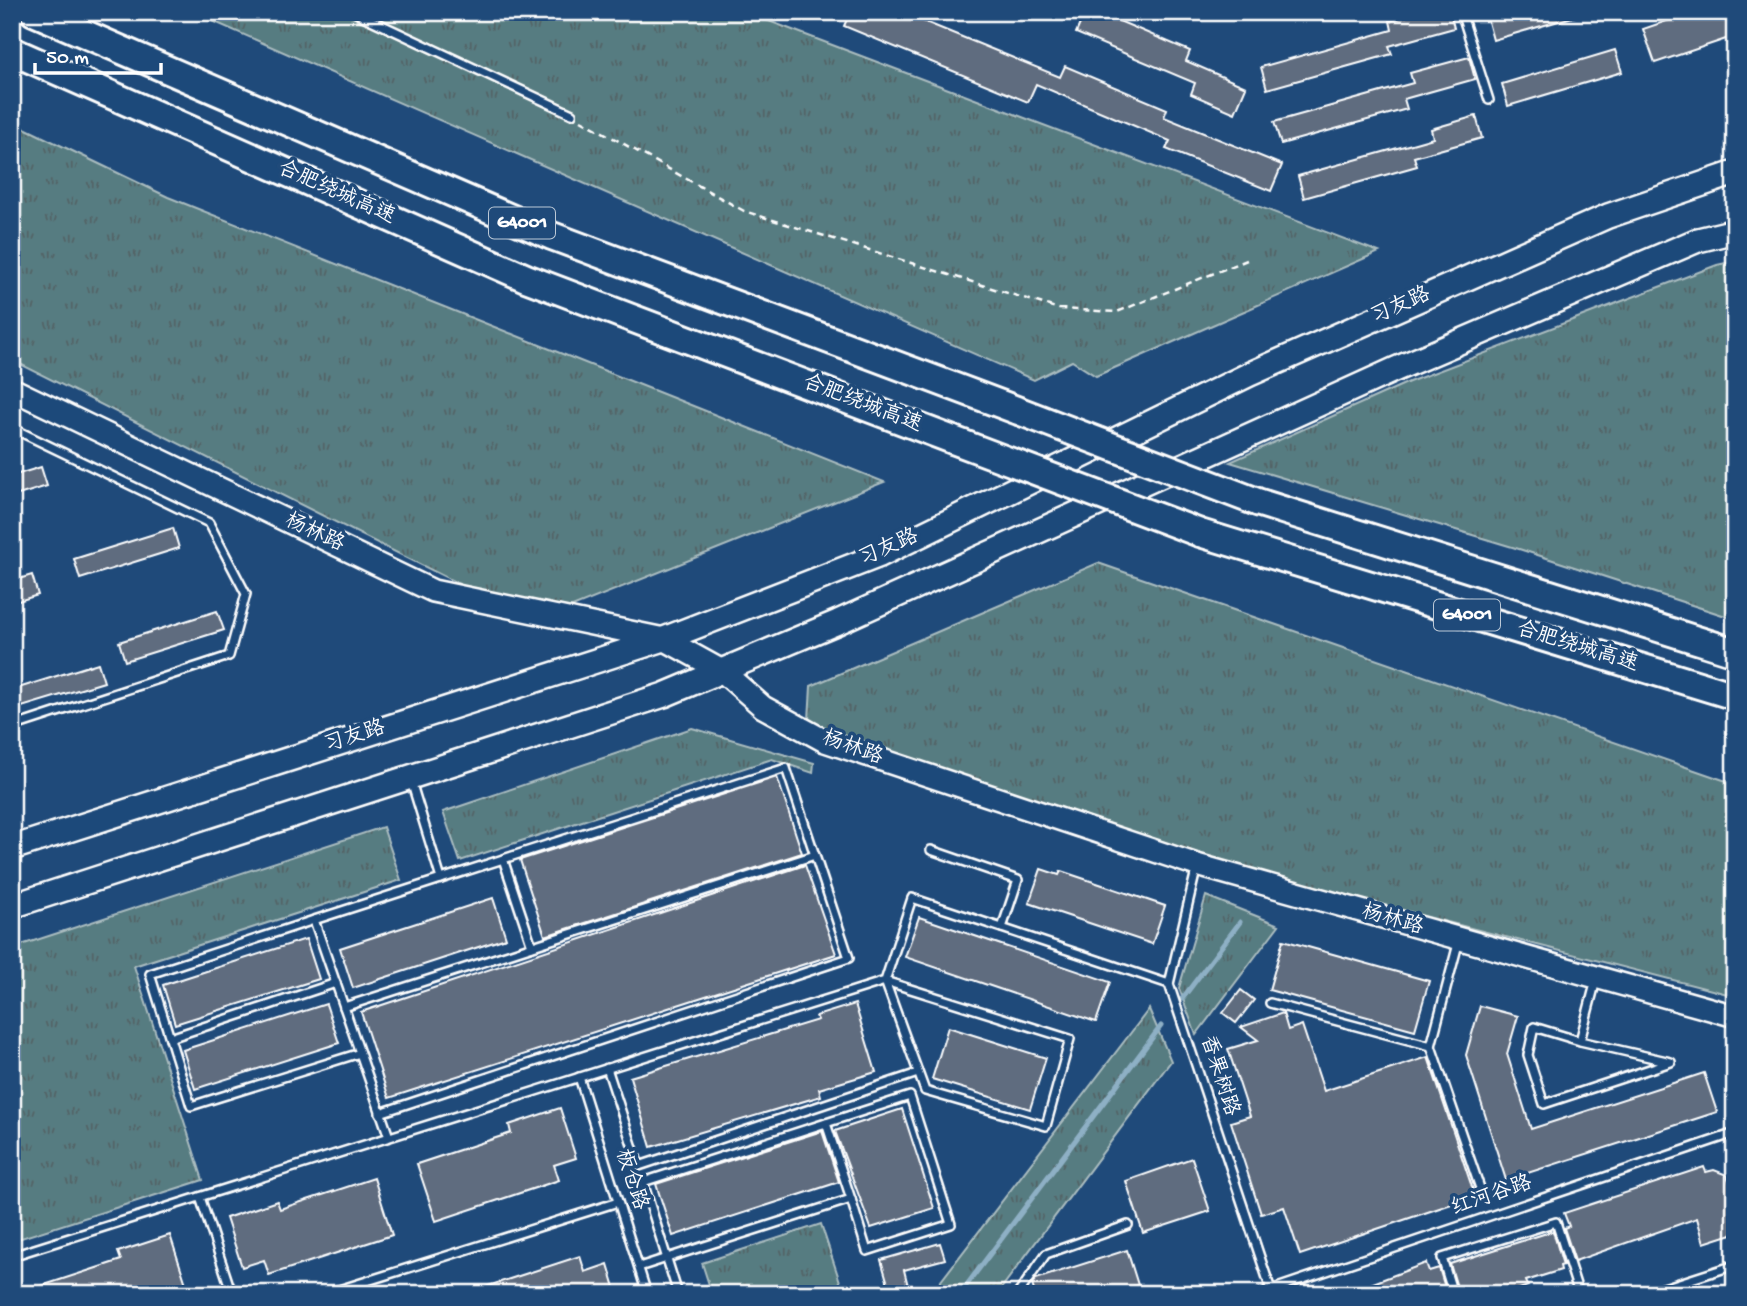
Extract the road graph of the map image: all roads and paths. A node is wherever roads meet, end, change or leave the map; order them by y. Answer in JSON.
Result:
{"nodes":[{"id":1,"x":34,"y":12,"type":"edge"},
{"id":2,"x":354,"y":12,"type":"edge"},
{"id":3,"x":1461,"y":12,"type":"edge"},
{"id":4,"x":12,"y":51,"type":"edge"},
{"id":5,"x":1489,"y":100,"type":"dead end"},
{"id":6,"x":572,"y":114,"type":"joint"},
{"id":7,"x":1735,"y":173,"type":"edge"},
{"id":8,"x":1735,"y":231,"type":"edge"},
{"id":9,"x":1248,"y":260,"type":"dead end"},
{"id":10,"x":12,"y":389,"type":"edge"},
{"id":11,"x":12,"y":428,"type":"edge"},
{"id":12,"x":664,"y":639,"type":"junction"},
{"id":13,"x":1735,"y":652,"type":"edge"},
{"id":14,"x":722,"y":671,"type":"junction"},
{"id":15,"x":1735,"y":696,"type":"edge"},
{"id":16,"x":12,"y":727,"type":"edge"},
{"id":17,"x":410,"y":777,"type":"junction"},
{"id":18,"x":12,"y":848,"type":"edge"},
{"id":19,"x":931,"y":850,"type":"dead end"},
{"id":20,"x":815,"y":855,"type":"junction"},
{"id":21,"x":503,"y":859,"type":"junction"},
{"id":22,"x":1198,"y":865,"type":"junction"},
{"id":23,"x":441,"y":879,"type":"junction"},
{"id":24,"x":12,"y":906,"type":"edge"},
{"id":25,"x":314,"y":920,"type":"junction"},
{"id":26,"x":1002,"y":928,"type":"junction"},
{"id":27,"x":1459,"y":940,"type":"junction"},
{"id":28,"x":532,"y":946,"type":"junction"},
{"id":29,"x":1596,"y":979,"type":"junction"},
{"id":30,"x":885,"y":981,"type":"junction"},
{"id":31,"x":336,"y":983,"type":"junction"},
{"id":32,"x":1170,"y":984,"type":"junction"},
{"id":33,"x":1270,"y":1003,"type":"dead end"},
{"id":34,"x":344,"y":1007,"type":"junction"},
{"id":35,"x":1735,"y":1016,"type":"edge"},
{"id":36,"x":170,"y":1038,"type":"junction"},
{"id":37,"x":1580,"y":1041,"type":"junction"},
{"id":38,"x":1431,"y":1045,"type":"junction"},
{"id":39,"x":360,"y":1053,"type":"junction"},
{"id":40,"x":607,"y":1068,"type":"junction"},
{"id":41,"x":918,"y":1073,"type":"junction"},
{"id":42,"x":579,"y":1076,"type":"junction"},
{"id":43,"x":380,"y":1113,"type":"junction"},
{"id":44,"x":826,"y":1123,"type":"junction"},
{"id":45,"x":1735,"y":1133,"type":"edge"},
{"id":46,"x":389,"y":1137,"type":"junction"},
{"id":47,"x":1482,"y":1194,"type":"dead end"},
{"id":48,"x":200,"y":1197,"type":"junction"},
{"id":49,"x":850,"y":1199,"type":"junction"},
{"id":50,"x":618,"y":1202,"type":"junction"},
{"id":51,"x":1128,"y":1225,"type":"dead end"},
{"id":52,"x":12,"y":1256,"type":"edge"},
{"id":53,"x":667,"y":1258,"type":"junction"},
{"id":54,"x":1735,"y":1265,"type":"edge"},
{"id":55,"x":639,"y":1267,"type":"junction"},
{"id":56,"x":1271,"y":1292,"type":"edge"},
{"id":57,"x":232,"y":1294,"type":"edge"},
{"id":58,"x":326,"y":1294,"type":"edge"},
{"id":59,"x":647,"y":1294,"type":"edge"},
{"id":60,"x":678,"y":1294,"type":"edge"},
{"id":61,"x":1018,"y":1294,"type":"edge"},
{"id":62,"x":1259,"y":1294,"type":"edge"},
{"id":63,"x":1453,"y":1294,"type":"edge"},
{"id":64,"x":1579,"y":1294,"type":"edge"},
{"id":65,"x":1645,"y":1294,"type":"edge"}],
"edges":[{"from":1,"to":13,"type":"highway","name":"合肥绕城高速","number":"G4001","bridge":true},
{"from":2,"to":6,"type":"lane"},
{"from":3,"to":5,"type":"lane"},
{"from":4,"to":15,"type":"highway","name":"合肥绕城高速","number":"G4001","bridge":true},
{"from":6,"to":9,"type":"path"},
{"from":7,"to":12,"type":"main road","name":"习友路"},
{"from":8,"to":14,"type":"main road"},
{"from":10,"to":12,"type":"street","name":"杨林路"},
{"from":11,"to":16,"type":"lane"},
{"from":12,"to":14,"type":"street","name":"杨林路"},
{"from":12,"to":18,"type":"main road","name":"习友路"},
{"from":14,"to":17,"type":"main road"},
{"from":14,"to":22,"type":"street","name":"杨林路"},
{"from":17,"to":23,"type":"lane"},
{"from":17,"to":24,"type":"main road"},
{"from":19,"to":26,"type":"lane"},
{"from":20,"to":21,"type":"lane"},
{"from":20,"to":28,"type":"lane"},
{"from":20,"to":43,"type":"lane"},
{"from":21,"to":23,"type":"lane"},
{"from":21,"to":28,"type":"lane"},
{"from":22,"to":27,"type":"street","name":"杨林路"},
{"from":22,"to":32,"type":"lane"},
{"from":23,"to":25,"type":"lane"},
{"from":25,"to":31,"type":"lane"},
{"from":25,"to":36,"type":"lane"},
{"from":26,"to":30,"type":"lane"},
{"from":26,"to":32,"type":"lane"},
{"from":27,"to":29,"type":"street","name":"杨林路"},
{"from":27,"to":38,"type":"lane"},
{"from":28,"to":34,"type":"lane"},
{"from":29,"to":35,"type":"street","name":"杨林路"},
{"from":29,"to":37,"type":"lane"},
{"from":30,"to":40,"type":"lane"},
{"from":30,"to":41,"type":"lane"},
{"from":30,"to":41,"type":"lane"},
{"from":31,"to":34,"type":"lane"},
{"from":31,"to":36,"type":"lane"},
{"from":32,"to":56,"type":"lane","name":"香果树路"},
{"from":33,"to":38,"type":"lane"},
{"from":34,"to":39,"type":"lane"},
{"from":36,"to":39,"type":"lane"},
{"from":37,"to":37,"type":"lane"},
{"from":38,"to":47,"type":"lane"},
{"from":39,"to":43,"type":"lane"},
{"from":40,"to":41,"type":"lane"},
{"from":40,"to":42,"type":"lane"},
{"from":42,"to":46,"type":"lane"},
{"from":42,"to":50,"type":"lane","name":"板仓路"},
{"from":43,"to":46,"type":"lane"},
{"from":44,"to":49,"type":"lane"},
{"from":44,"to":49,"type":"lane"},
{"from":44,"to":53,"type":"lane"},
{"from":45,"to":56,"type":"lane","name":"红河谷路"},
{"from":46,"to":48,"type":"lane"},
{"from":48,"to":52,"type":"lane"},
{"from":48,"to":57,"type":"lane"},
{"from":49,"to":53,"type":"lane"},
{"from":50,"to":55,"type":"lane","name":"板仓路"},
{"from":50,"to":58,"type":"lane"},
{"from":51,"to":61,"type":"lane"},
{"from":53,"to":55,"type":"lane"},
{"from":53,"to":60,"type":"lane"},
{"from":54,"to":65,"type":"lane"},
{"from":55,"to":59,"type":"lane","name":"板仓路"},
{"from":56,"to":62,"type":"lane","name":"红河谷路"},
{"from":63,"to":64,"type":"lane"}]}
